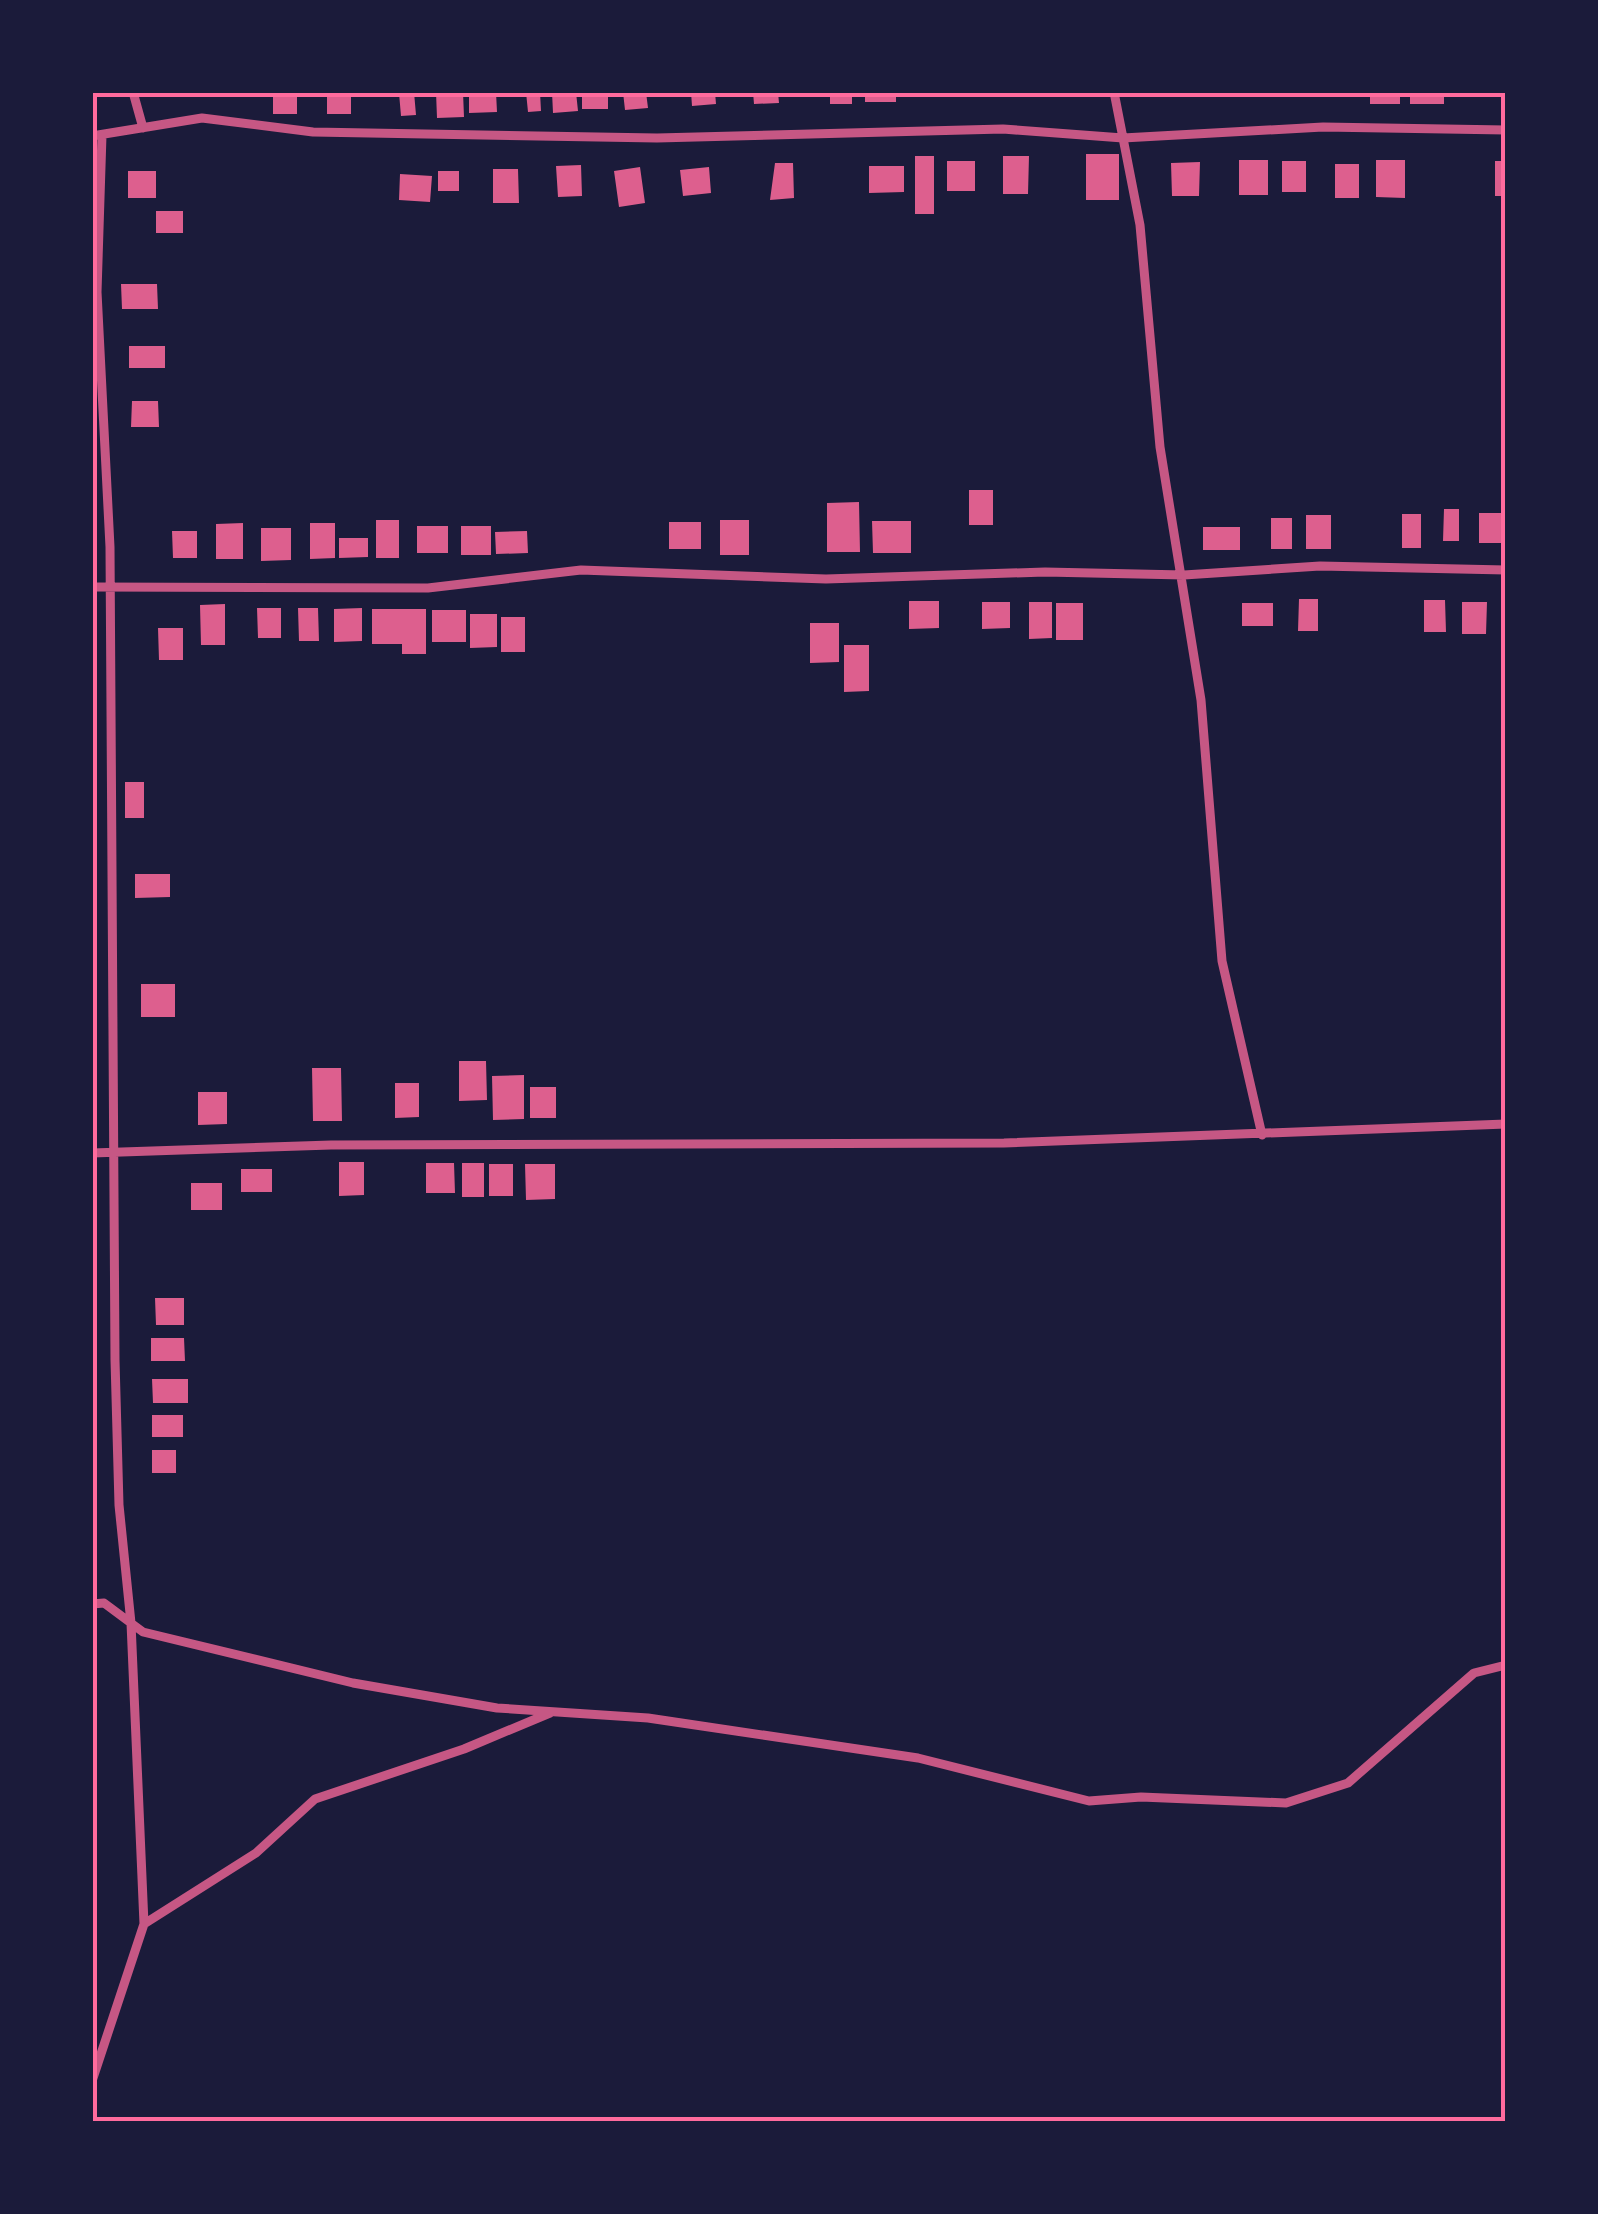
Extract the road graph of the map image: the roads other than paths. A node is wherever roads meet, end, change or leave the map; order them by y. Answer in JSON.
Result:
{"nodes":[{"id":1,"x":133,"y":92,"type":"edge"},
{"id":2,"x":1114,"y":92,"type":"edge"},
{"id":3,"x":143,"y":128,"type":"junction"},
{"id":4,"x":1506,"y":130,"type":"edge"},
{"id":5,"x":97,"y":136,"type":"edge"},
{"id":6,"x":1123,"y":138,"type":"junction"},
{"id":7,"x":1506,"y":570,"type":"edge"},
{"id":8,"x":1184,"y":576,"type":"junction"},
{"id":9,"x":110,"y":586,"type":"junction"},
{"id":10,"x":92,"y":587,"type":"edge"},
{"id":11,"x":1506,"y":1124,"type":"edge"},
{"id":12,"x":1262,"y":1135,"type":"junction"},
{"id":13,"x":92,"y":1153,"type":"edge"},
{"id":14,"x":114,"y":1154,"type":"junction"},
{"id":15,"x":92,"y":1604,"type":"edge"},
{"id":16,"x":131,"y":1623,"type":"junction"},
{"id":17,"x":1506,"y":1666,"type":"edge"},
{"id":18,"x":552,"y":1712,"type":"junction"},
{"id":19,"x":144,"y":1924,"type":"junction"},
{"id":20,"x":92,"y":2081,"type":"edge"}],
"edges":[{"from":1,"to":3,"type":"street"},
{"from":2,"to":6,"type":"street"},
{"from":3,"to":5,"type":"street"},
{"from":3,"to":6,"type":"street"},
{"from":4,"to":6,"type":"street"},
{"from":5,"to":9,"type":"street"},
{"from":6,"to":8,"type":"street"},
{"from":7,"to":8,"type":"street"},
{"from":8,"to":9,"type":"street"},
{"from":8,"to":12,"type":"street"},
{"from":9,"to":10,"type":"street"},
{"from":9,"to":14,"type":"street"},
{"from":11,"to":12,"type":"street"},
{"from":12,"to":14,"type":"street"},
{"from":13,"to":14,"type":"street"},
{"from":14,"to":16,"type":"street"},
{"from":15,"to":16,"type":"street"},
{"from":16,"to":18,"type":"street"},
{"from":16,"to":19,"type":"street"},
{"from":17,"to":18,"type":"street"},
{"from":18,"to":19,"type":"street"},
{"from":19,"to":20,"type":"street"}]}
